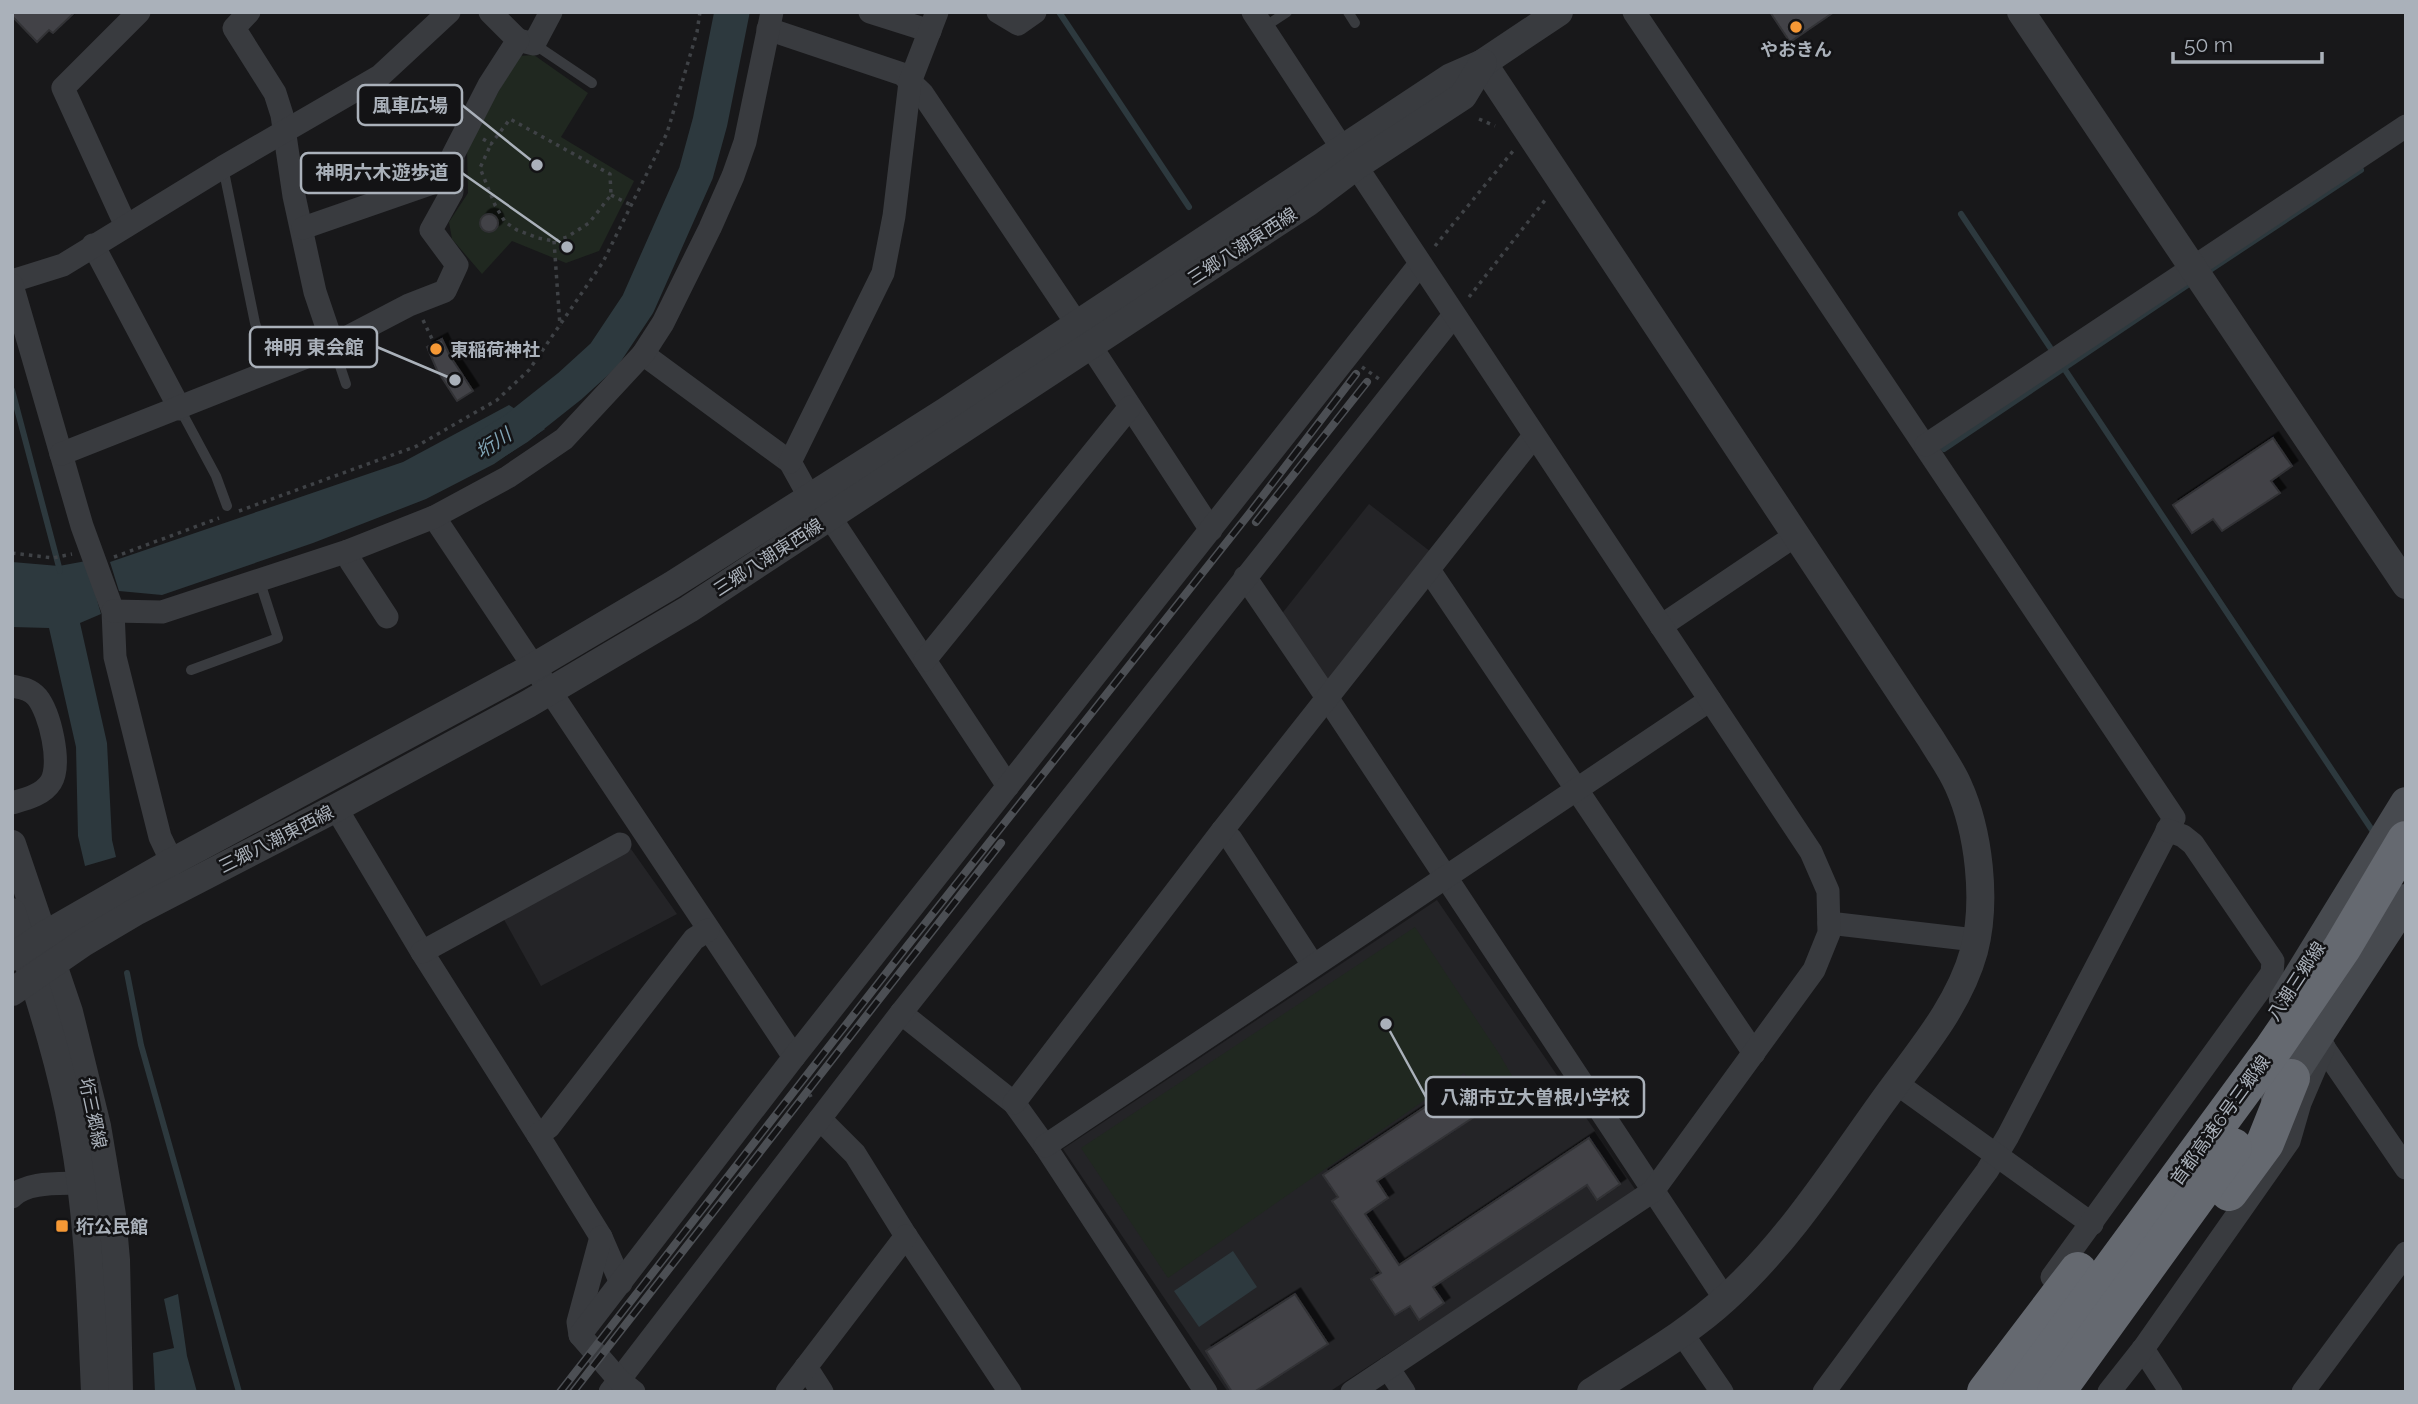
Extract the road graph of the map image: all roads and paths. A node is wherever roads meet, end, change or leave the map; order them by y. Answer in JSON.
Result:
{"nodes":[{"id":1,"x":139,"y":12,"type":"edge"},
{"id":2,"x":249,"y":12,"type":"edge"},
{"id":3,"x":449,"y":12,"type":"edge"},
{"id":4,"x":490,"y":12,"type":"edge"},
{"id":5,"x":551,"y":12,"type":"edge"},
{"id":6,"x":700,"y":12,"type":"edge"},
{"id":7,"x":870,"y":12,"type":"edge"},
{"id":8,"x":998,"y":12,"type":"edge"},
{"id":9,"x":1035,"y":12,"type":"edge"},
{"id":10,"x":1287,"y":12,"type":"edge"},
{"id":11,"x":1348,"y":12,"type":"edge"},
{"id":12,"x":1559,"y":12,"type":"edge"},
{"id":13,"x":1634,"y":12,"type":"edge"},
{"id":14,"x":2021,"y":12,"type":"edge"},
{"id":15,"x":1258,"y":20,"type":"edge"},
{"id":16,"x":770,"y":21,"type":"edge"},
{"id":17,"x":933,"y":22,"type":"edge"},
{"id":18,"x":1354,"y":23,"type":"dead end"},
{"id":19,"x":526,"y":42,"type":"junction"},
{"id":20,"x":1483,"y":64,"type":"junction"},
{"id":21,"x":910,"y":82,"type":"junction"},
{"id":22,"x":592,"y":83,"type":"dead end"},
{"id":23,"x":1479,"y":119,"type":"dead end"},
{"id":24,"x":2406,"y":126,"type":"edge"},
{"id":25,"x":466,"y":130,"type":"junction"},
{"id":26,"x":283,"y":132,"type":"junction"},
{"id":27,"x":1501,"y":134,"type":"dead end"},
{"id":28,"x":1507,"y":142,"type":"dead end"},
{"id":29,"x":491,"y":144,"type":"junction"},
{"id":30,"x":1349,"y":157,"type":"junction"},
{"id":31,"x":223,"y":167,"type":"junction"},
{"id":32,"x":453,"y":176,"type":"junction"},
{"id":33,"x":611,"y":195,"type":"junction"},
{"id":34,"x":1546,"y":199,"type":"dead end"},
{"id":35,"x":631,"y":205,"type":"junction"},
{"id":36,"x":127,"y":226,"type":"junction"},
{"id":37,"x":303,"y":228,"type":"junction"},
{"id":38,"x":554,"y":241,"type":"junction"},
{"id":39,"x":93,"y":245,"type":"junction"},
{"id":40,"x":1420,"y":264,"type":"junction"},
{"id":41,"x":2192,"y":268,"type":"junction"},
{"id":42,"x":12,"y":283,"type":"edge"},
{"id":43,"x":1454,"y":315,"type":"junction"},
{"id":44,"x":426,"y":327,"type":"dead end"},
{"id":45,"x":560,"y":328,"type":"junction"},
{"id":46,"x":1084,"y":334,"type":"junction"},
{"id":47,"x":432,"y":339,"type":"dead end"},
{"id":48,"x":333,"y":345,"type":"junction"},
{"id":49,"x":643,"y":354,"type":"junction"},
{"id":50,"x":1348,"y":355,"type":"junction"},
{"id":51,"x":271,"y":372,"type":"junction"},
{"id":52,"x":346,"y":384,"type":"dead end"},
{"id":53,"x":1394,"y":391,"type":"junction"},
{"id":54,"x":1130,"y":407,"type":"junction"},
{"id":55,"x":180,"y":409,"type":"junction"},
{"id":56,"x":1534,"y":436,"type":"junction"},
{"id":57,"x":1926,"y":445,"type":"junction"},
{"id":58,"x":61,"y":454,"type":"junction"},
{"id":59,"x":790,"y":461,"type":"junction"},
{"id":60,"x":820,"y":508,"type":"junction"},
{"id":61,"x":226,"y":511,"type":"joint"},
{"id":62,"x":239,"y":511,"type":"dead end"},
{"id":63,"x":434,"y":517,"type":"junction"},
{"id":64,"x":1211,"y":530,"type":"junction"},
{"id":65,"x":1796,"y":535,"type":"junction"},
{"id":66,"x":348,"y":551,"type":"junction"},
{"id":67,"x":12,"y":553,"type":"edge"},
{"id":68,"x":66,"y":555,"type":"dead end"},
{"id":69,"x":95,"y":564,"type":"junction"},
{"id":70,"x":1429,"y":570,"type":"junction"},
{"id":71,"x":1245,"y":577,"type":"junction"},
{"id":72,"x":259,"y":579,"type":"junction"},
{"id":73,"x":2406,"y":585,"type":"edge"},
{"id":74,"x":113,"y":611,"type":"junction"},
{"id":75,"x":387,"y":617,"type":"dead end"},
{"id":76,"x":1661,"y":626,"type":"junction"},
{"id":77,"x":925,"y":660,"type":"junction"},
{"id":78,"x":535,"y":666,"type":"junction"},
{"id":79,"x":191,"y":670,"type":"dead end"},
{"id":80,"x":12,"y":686,"type":"edge"},
{"id":81,"x":551,"y":691,"type":"junction"},
{"id":82,"x":1328,"y":699,"type":"junction"},
{"id":83,"x":1710,"y":700,"type":"junction"},
{"id":84,"x":1008,"y":786,"type":"junction"},
{"id":85,"x":1577,"y":788,"type":"junction"},
{"id":86,"x":12,"y":803,"type":"edge"},
{"id":87,"x":2406,"y":803,"type":"edge"},
{"id":88,"x":336,"y":808,"type":"junction"},
{"id":89,"x":2167,"y":830,"type":"junction"},
{"id":90,"x":1222,"y":831,"type":"junction"},
{"id":91,"x":2406,"y":840,"type":"edge"},
{"id":92,"x":12,"y":844,"type":"edge"},
{"id":93,"x":620,"y":844,"type":"dead end"},
{"id":94,"x":172,"y":862,"type":"junction"},
{"id":95,"x":1445,"y":877,"type":"junction"},
{"id":96,"x":2406,"y":889,"type":"edge"},
{"id":97,"x":2406,"y":900,"type":"edge"},
{"id":98,"x":12,"y":912,"type":"edge"},
{"id":99,"x":1829,"y":923,"type":"junction"},
{"id":100,"x":708,"y":930,"type":"junction"},
{"id":101,"x":1975,"y":940,"type":"junction"},
{"id":102,"x":26,"y":947,"type":"edge"},
{"id":103,"x":422,"y":952,"type":"junction"},
{"id":104,"x":1313,"y":964,"type":"junction"},
{"id":105,"x":32,"y":978,"type":"edge"},
{"id":106,"x":901,"y":1013,"type":"junction"},
{"id":107,"x":2321,"y":1043,"type":"junction"},
{"id":108,"x":1754,"y":1053,"type":"junction"},
{"id":109,"x":794,"y":1057,"type":"junction"},
{"id":110,"x":2291,"y":1079,"type":"junction"},
{"id":111,"x":1896,"y":1083,"type":"junction"},
{"id":112,"x":2218,"y":1097,"type":"junction"},
{"id":113,"x":1014,"y":1103,"type":"junction"},
{"id":114,"x":820,"y":1119,"type":"junction"},
{"id":115,"x":538,"y":1135,"type":"junction"},
{"id":116,"x":1045,"y":1146,"type":"junction"},
{"id":117,"x":1996,"y":1155,"type":"junction"},
{"id":118,"x":2406,"y":1168,"type":"edge"},
{"id":119,"x":81,"y":1182,"type":"junction"},
{"id":120,"x":1653,"y":1191,"type":"junction"},
{"id":121,"x":12,"y":1197,"type":"edge"},
{"id":122,"x":2105,"y":1221,"type":"junction"},
{"id":123,"x":906,"y":1236,"type":"junction"},
{"id":124,"x":601,"y":1237,"type":"junction"},
{"id":125,"x":2406,"y":1254,"type":"edge"},
{"id":126,"x":621,"y":1283,"type":"junction"},
{"id":127,"x":1725,"y":1299,"type":"junction"},
{"id":128,"x":1681,"y":1332,"type":"junction"},
{"id":129,"x":580,"y":1335,"type":"junction"},
{"id":130,"x":2143,"y":1349,"type":"junction"},
{"id":131,"x":806,"y":1367,"type":"junction"},
{"id":132,"x":1388,"y":1368,"type":"junction"},
{"id":133,"x":621,"y":1388,"type":"edge"},
{"id":134,"x":95,"y":1392,"type":"edge"},
{"id":135,"x":119,"y":1392,"type":"edge"},
{"id":136,"x":787,"y":1392,"type":"edge"},
{"id":137,"x":822,"y":1392,"type":"edge"},
{"id":138,"x":1010,"y":1392,"type":"edge"},
{"id":139,"x":1206,"y":1392,"type":"edge"},
{"id":140,"x":1352,"y":1392,"type":"edge"},
{"id":141,"x":1404,"y":1392,"type":"edge"},
{"id":142,"x":1591,"y":1392,"type":"edge"},
{"id":143,"x":1722,"y":1392,"type":"edge"},
{"id":144,"x":1824,"y":1392,"type":"edge"},
{"id":145,"x":1966,"y":1392,"type":"edge"},
{"id":146,"x":1986,"y":1392,"type":"edge"},
{"id":147,"x":2007,"y":1392,"type":"edge"},
{"id":148,"x":2021,"y":1392,"type":"edge"},
{"id":149,"x":2056,"y":1392,"type":"edge"},
{"id":150,"x":2072,"y":1392,"type":"edge"},
{"id":151,"x":2084,"y":1392,"type":"edge"},
{"id":152,"x":2109,"y":1392,"type":"edge"},
{"id":153,"x":2171,"y":1392,"type":"edge"},
{"id":154,"x":2303,"y":1392,"type":"edge"}],
"edges":[{"from":1,"to":36,"type":"street"},
{"from":2,"to":26,"type":"street"},
{"from":3,"to":26,"type":"street"},
{"from":4,"to":19,"type":"street"},
{"from":5,"to":19,"type":"street"},
{"from":6,"to":35,"type":"path"},
{"from":7,"to":17,"type":"street"},
{"from":8,"to":9,"type":"street"},
{"from":10,"to":15,"type":"lane"},
{"from":11,"to":18,"type":"lane"},
{"from":12,"to":20,"type":"street","name":"三郷八潮東西線"},
{"from":13,"to":57,"type":"street"},
{"from":14,"to":41,"type":"street"},
{"from":15,"to":30,"type":"street"},
{"from":16,"to":21,"type":"street"},
{"from":16,"to":49,"type":"street"},
{"from":17,"to":21,"type":"street"},
{"from":19,"to":22,"type":"lane"},
{"from":19,"to":25,"type":"street"},
{"from":20,"to":30,"type":"street","name":"三郷八潮東西線"},
{"from":20,"to":65,"type":"street"},
{"from":21,"to":46,"type":"street"},
{"from":21,"to":59,"type":"street"},
{"from":23,"to":27,"type":"path"},
{"from":24,"to":41,"type":"street"},
{"from":25,"to":29,"type":"path"},
{"from":25,"to":32,"type":"street"},
{"from":26,"to":31,"type":"street"},
{"from":26,"to":37,"type":"street"},
{"from":28,"to":40,"type":"path"},
{"from":29,"to":33,"type":"path"},
{"from":29,"to":38,"type":"path"},
{"from":30,"to":40,"type":"street"},
{"from":30,"to":46,"type":"street","name":"三郷八潮東西線"},
{"from":31,"to":36,"type":"street"},
{"from":31,"to":51,"type":"lane"},
{"from":32,"to":37,"type":"street"},
{"from":32,"to":48,"type":"street"},
{"from":33,"to":35,"type":"path"},
{"from":33,"to":38,"type":"path"},
{"from":34,"to":43,"type":"path"},
{"from":35,"to":45,"type":"path"},
{"from":36,"to":39,"type":"street"},
{"from":37,"to":48,"type":"street"},
{"from":38,"to":45,"type":"path"},
{"from":39,"to":42,"type":"street"},
{"from":39,"to":55,"type":"street"},
{"from":40,"to":43,"type":"street"},
{"from":40,"to":50,"type":"street"},
{"from":41,"to":57,"type":"street"},
{"from":41,"to":73,"type":"street"},
{"from":42,"to":58,"type":"street"},
{"from":43,"to":53,"type":"street"},
{"from":43,"to":56,"type":"street"},
{"from":44,"to":47,"type":"path"},
{"from":45,"to":62,"type":"path"},
{"from":46,"to":54,"type":"street"},
{"from":46,"to":60,"type":"street","name":"三郷八潮東西線"},
{"from":48,"to":51,"type":"street"},
{"from":48,"to":52,"type":"lane"},
{"from":49,"to":59,"type":"street"},
{"from":49,"to":63,"type":"street"},
{"from":50,"to":53,"type":"path"},
{"from":50,"to":64,"type":"street"},
{"from":51,"to":55,"type":"street"},
{"from":53,"to":71,"type":"street"},
{"from":54,"to":64,"type":"street"},
{"from":54,"to":77,"type":"street"},
{"from":55,"to":58,"type":"street"},
{"from":55,"to":61,"type":"lane"},
{"from":56,"to":70,"type":"street"},
{"from":56,"to":76,"type":"street"},
{"from":57,"to":89,"type":"street"},
{"from":58,"to":69,"type":"street"},
{"from":59,"to":60,"type":"street"},
{"from":60,"to":77,"type":"street"},
{"from":60,"to":78,"type":"street","name":"三郷八潮東西線"},
{"from":60,"to":81,"type":"street","name":"三郷八潮東西線"},
{"from":61,"to":69,"type":"path"},
{"from":63,"to":66,"type":"street"},
{"from":63,"to":78,"type":"street"},
{"from":64,"to":84,"type":"street"},
{"from":65,"to":76,"type":"street"},
{"from":65,"to":101,"type":"street"},
{"from":66,"to":72,"type":"street"},
{"from":66,"to":75,"type":"street"},
{"from":67,"to":68,"type":"path"},
{"from":69,"to":74,"type":"street"},
{"from":70,"to":82,"type":"street"},
{"from":70,"to":85,"type":"street"},
{"from":71,"to":82,"type":"street"},
{"from":71,"to":106,"type":"street"},
{"from":72,"to":74,"type":"street"},
{"from":72,"to":79,"type":"lane"},
{"from":74,"to":94,"type":"street"},
{"from":76,"to":83,"type":"street"},
{"from":77,"to":84,"type":"street"},
{"from":78,"to":81,"type":"street"},
{"from":78,"to":94,"type":"street","name":"三郷八潮東西線"},
{"from":80,"to":86,"type":"street"},
{"from":81,"to":88,"type":"street","name":"三郷八潮東西線"},
{"from":81,"to":100,"type":"street"},
{"from":82,"to":90,"type":"street"},
{"from":82,"to":95,"type":"street"},
{"from":83,"to":85,"type":"street"},
{"from":83,"to":99,"type":"street"},
{"from":84,"to":109,"type":"street"},
{"from":85,"to":95,"type":"street"},
{"from":85,"to":108,"type":"street"},
{"from":87,"to":112,"type":"main road","name":"八潮三郷線"},
{"from":88,"to":103,"type":"street"},
{"from":88,"to":105,"type":"street","name":"三郷八潮東西線"},
{"from":89,"to":117,"type":"street"},
{"from":89,"to":122,"type":"street"},
{"from":90,"to":104,"type":"street"},
{"from":90,"to":113,"type":"street"},
{"from":91,"to":148,"type":"highway","name":"首都高速6号三郷線"},
{"from":92,"to":102,"type":"street","name":"垳三郷線"},
{"from":93,"to":103,"type":"street"},
{"from":94,"to":102,"type":"street","name":"三郷八潮東西線"},
{"from":95,"to":104,"type":"street"},
{"from":95,"to":120,"type":"street"},
{"from":96,"to":149,"type":"highway","name":"首都高速6号三郷線"},
{"from":97,"to":107,"type":"main road"},
{"from":98,"to":102,"type":"street","name":"垳三郷線"},
{"from":99,"to":101,"type":"street"},
{"from":99,"to":108,"type":"street"},
{"from":100,"to":109,"type":"street"},
{"from":100,"to":115,"type":"street"},
{"from":101,"to":111,"type":"street"},
{"from":102,"to":105,"type":"street","name":"垳三郷線"},
{"from":103,"to":115,"type":"street"},
{"from":104,"to":116,"type":"street"},
{"from":105,"to":119,"type":"street","name":"垳三郷線"},
{"from":105,"to":135,"type":"street","name":"垳三郷線"},
{"from":106,"to":113,"type":"street"},
{"from":106,"to":114,"type":"street"},
{"from":107,"to":110,"type":"main road"},
{"from":107,"to":118,"type":"street"},
{"from":107,"to":130,"type":"street"},
{"from":108,"to":120,"type":"street"},
{"from":109,"to":114,"type":"path"},
{"from":109,"to":126,"type":"street"},
{"from":110,"to":150,"type":"main road"},
{"from":110,"to":151,"type":"highway"},
{"from":111,"to":117,"type":"street"},
{"from":111,"to":127,"type":"street"},
{"from":112,"to":122,"type":"highway"},
{"from":112,"to":147,"type":"main road","name":"八潮三郷線"},
{"from":113,"to":116,"type":"street"},
{"from":114,"to":123,"type":"street"},
{"from":114,"to":133,"type":"street"},
{"from":115,"to":124,"type":"street"},
{"from":116,"to":139,"type":"street"},
{"from":117,"to":122,"type":"street"},
{"from":117,"to":144,"type":"street"},
{"from":119,"to":121,"type":"street"},
{"from":119,"to":134,"type":"street","name":"垳三郷線"},
{"from":120,"to":127,"type":"street"},
{"from":120,"to":132,"type":"street"},
{"from":122,"to":145,"type":"street"},
{"from":122,"to":146,"type":"highway"},
{"from":123,"to":131,"type":"street"},
{"from":123,"to":138,"type":"street"},
{"from":124,"to":126,"type":"street"},
{"from":124,"to":129,"type":"street"},
{"from":125,"to":154,"type":"street"},
{"from":126,"to":129,"type":"street"},
{"from":127,"to":128,"type":"street"},
{"from":128,"to":142,"type":"street"},
{"from":128,"to":143,"type":"street"},
{"from":129,"to":133,"type":"street"},
{"from":130,"to":152,"type":"street"},
{"from":130,"to":153,"type":"street"},
{"from":131,"to":136,"type":"street"},
{"from":131,"to":137,"type":"street"},
{"from":132,"to":140,"type":"street"},
{"from":132,"to":141,"type":"street"}]}
